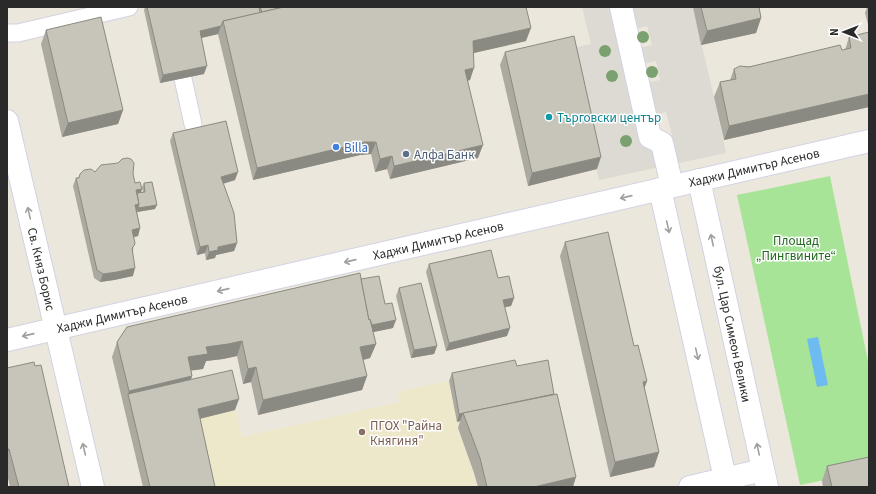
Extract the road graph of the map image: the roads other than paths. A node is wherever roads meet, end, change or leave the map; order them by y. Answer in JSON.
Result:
{"nodes":[{"id":1,"x":129,"y":7,"type":"edge"},
{"id":2,"x":621,"y":7,"type":"edge"},
{"id":3,"x":7,"y":33,"type":"edge"},
{"id":4,"x":175,"y":44,"type":"edge"},
{"id":5,"x":7,"y":121,"type":"edge"},
{"id":6,"x":193,"y":124,"type":"dead end"},
{"id":7,"x":869,"y":141,"type":"edge"},
{"id":8,"x":699,"y":180,"type":"junction"},
{"id":9,"x":666,"y":188,"type":"junction"},
{"id":10,"x":55,"y":329,"type":"junction"},
{"id":11,"x":7,"y":340,"type":"edge"},
{"id":12,"x":765,"y":478,"type":"edge"},
{"id":13,"x":726,"y":483,"type":"edge"},
{"id":14,"x":92,"y":487,"type":"edge"},
{"id":15,"x":690,"y":487,"type":"edge"}],
"edges":[{"from":1,"to":3,"type":"lane"},
{"from":2,"to":9,"type":"street"},
{"from":4,"to":6,"type":"lane"},
{"from":10,"to":5,"type":"street","name":"Св. Княз Борис","one_way":true},
{"from":7,"to":8,"type":"street","name":"Хаджи Димитър Асенов"},
{"from":8,"to":9,"type":"street","name":"Хаджи Димитър Асенов"},
{"from":12,"to":8,"type":"street","name":"бул. Цар Симеон Велики","one_way":true},
{"from":9,"to":10,"type":"street","name":"Хаджи Димитър Асенов","one_way":true},
{"from":9,"to":13,"type":"street","one_way":true},
{"from":10,"to":11,"type":"street","name":"Хаджи Димитър Асенов","one_way":true},
{"from":14,"to":10,"type":"street","name":"Св. Княз Борис","one_way":true},
{"from":12,"to":13,"type":"street"},
{"from":13,"to":15,"type":"street"}]}
